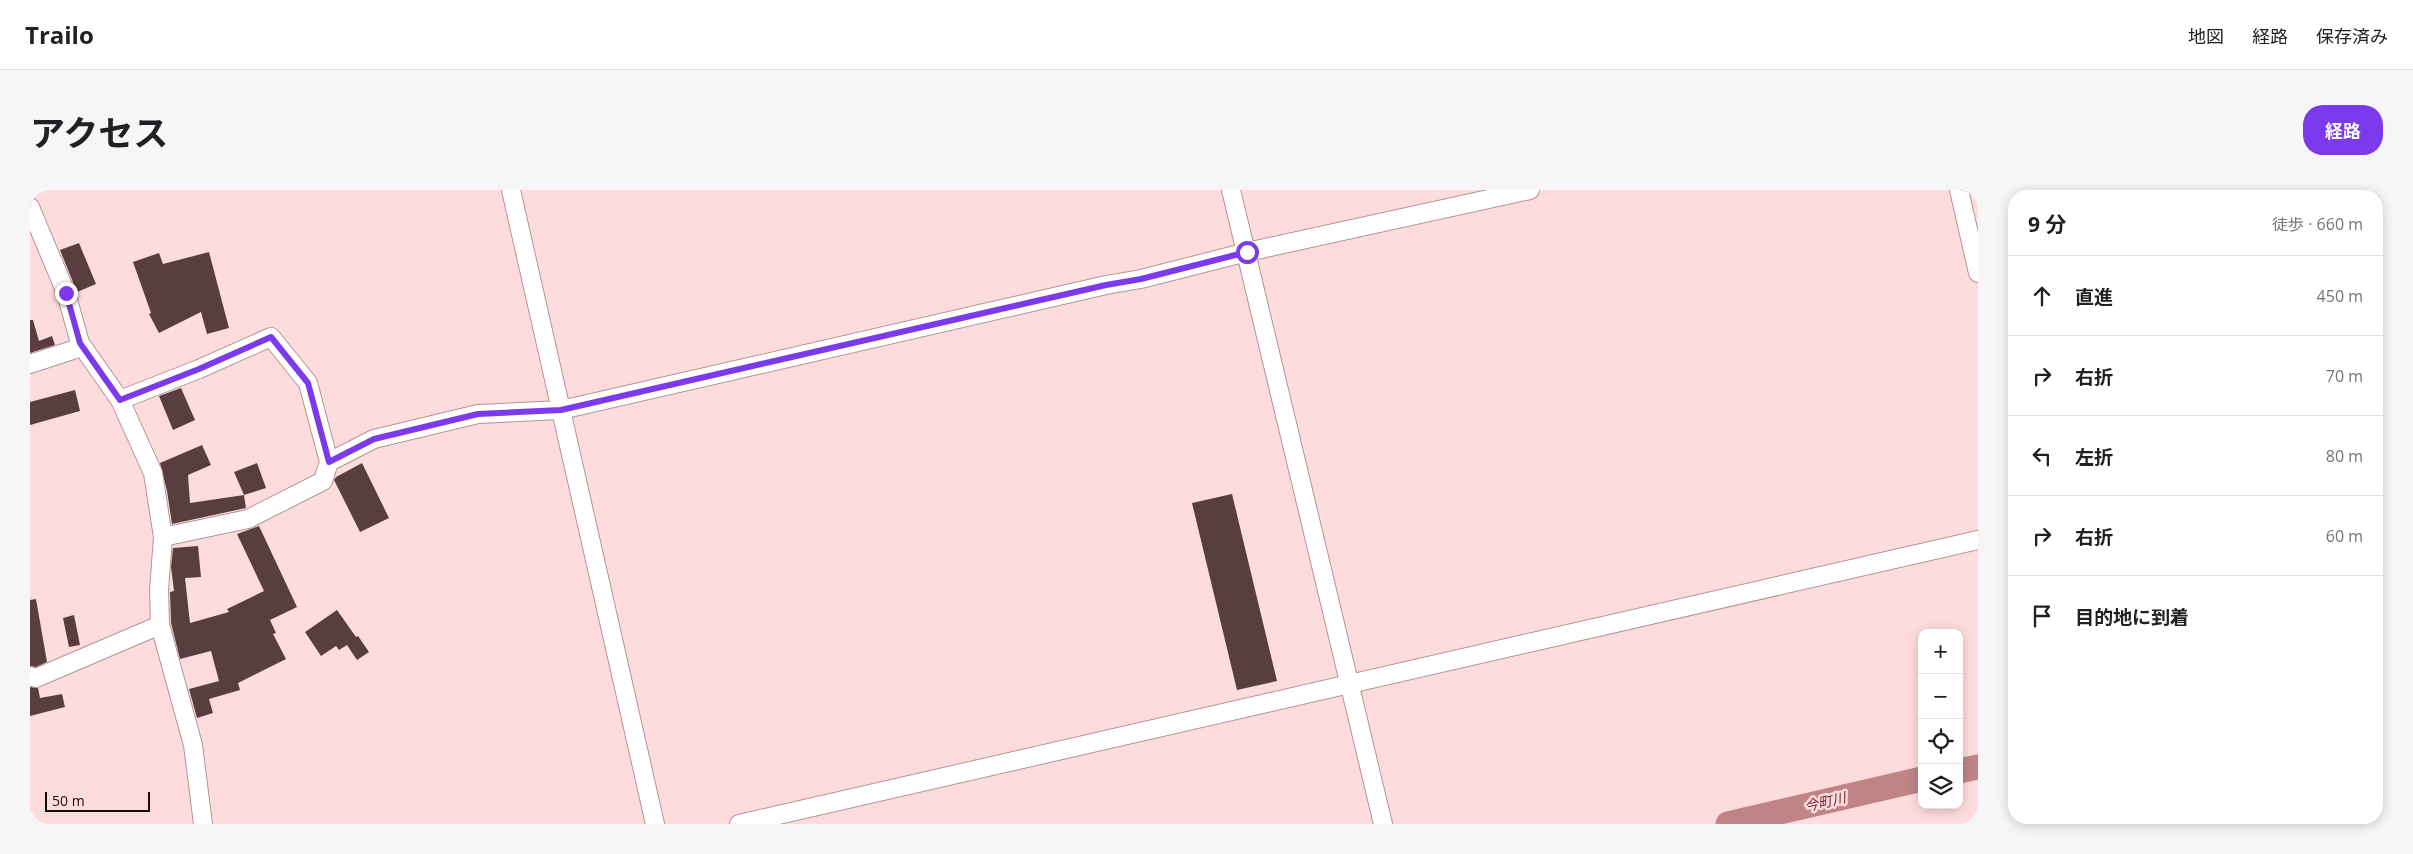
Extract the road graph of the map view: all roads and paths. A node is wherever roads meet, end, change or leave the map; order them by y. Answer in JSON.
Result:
{"nodes":[{"id":1,"x":511,"y":190,"type":"edge"},
{"id":2,"x":1231,"y":190,"type":"edge"},
{"id":3,"x":1530,"y":190,"type":"edge"},
{"id":4,"x":1959,"y":190,"type":"edge"},
{"id":5,"x":30,"y":207,"type":"edge"},
{"id":6,"x":1247,"y":252,"type":"junction"},
{"id":7,"x":1978,"y":273,"type":"edge"},
{"id":8,"x":82,"y":347,"type":"junction"},
{"id":9,"x":30,"y":364,"type":"edge"},
{"id":10,"x":120,"y":400,"type":"junction"},
{"id":11,"x":561,"y":410,"type":"junction"},
{"id":12,"x":329,"y":462,"type":"junction"},
{"id":13,"x":163,"y":537,"type":"junction"},
{"id":14,"x":1978,"y":540,"type":"edge"},
{"id":15,"x":160,"y":625,"type":"junction"},
{"id":16,"x":30,"y":676,"type":"edge"},
{"id":17,"x":1351,"y":683,"type":"junction"},
{"id":18,"x":203,"y":824,"type":"edge"},
{"id":19,"x":656,"y":824,"type":"edge"},
{"id":20,"x":739,"y":824,"type":"edge"},
{"id":21,"x":1383,"y":824,"type":"edge"}],
"edges":[{"from":1,"to":11,"type":"street"},
{"from":2,"to":6,"type":"street"},
{"from":3,"to":6,"type":"street"},
{"from":4,"to":7,"type":"street"},
{"from":5,"to":8,"type":"street"},
{"from":6,"to":11,"type":"street"},
{"from":6,"to":17,"type":"street"},
{"from":8,"to":9,"type":"street"},
{"from":8,"to":10,"type":"street"},
{"from":10,"to":12,"type":"street"},
{"from":10,"to":13,"type":"street"},
{"from":11,"to":12,"type":"street"},
{"from":11,"to":19,"type":"street"},
{"from":12,"to":13,"type":"street"},
{"from":13,"to":15,"type":"street"},
{"from":14,"to":17,"type":"street"},
{"from":15,"to":16,"type":"street"},
{"from":15,"to":18,"type":"street"},
{"from":17,"to":20,"type":"street"},
{"from":17,"to":21,"type":"street"}]}
